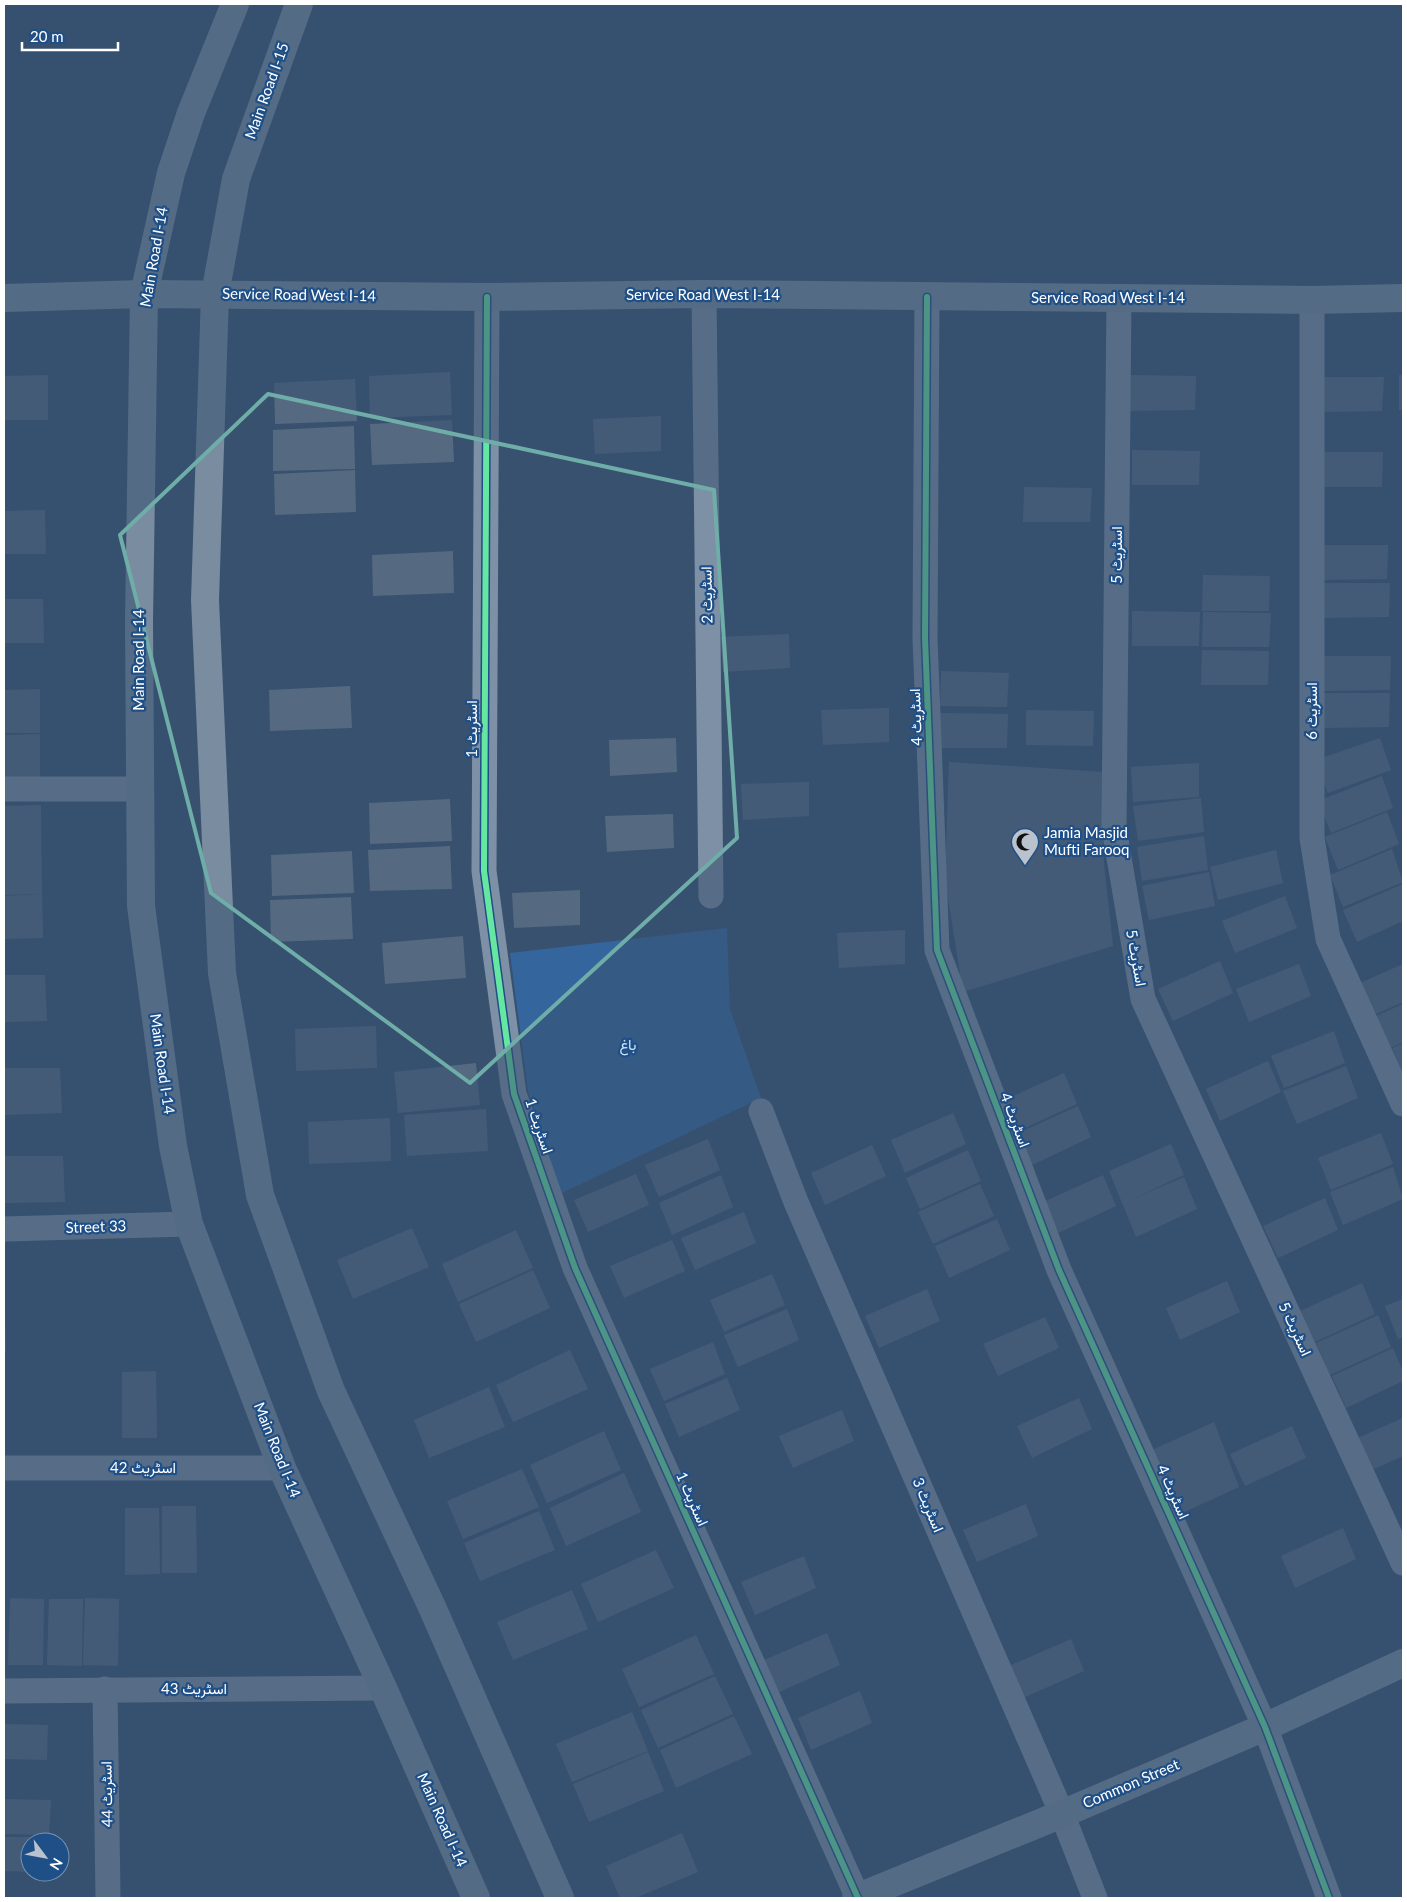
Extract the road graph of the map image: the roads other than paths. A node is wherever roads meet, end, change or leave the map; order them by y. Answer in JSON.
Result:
{"nodes":[{"id":1,"x":235,"y":4,"type":"edge"},
{"id":2,"x":299,"y":4,"type":"edge"},
{"id":3,"x":144,"y":294,"type":"junction"},
{"id":4,"x":215,"y":294,"type":"junction"},
{"id":5,"x":704,"y":294,"type":"junction"},
{"id":6,"x":487,"y":297,"type":"junction"},
{"id":7,"x":927,"y":297,"type":"junction"},
{"id":8,"x":1119,"y":297,"type":"junction"},
{"id":9,"x":4,"y":298,"type":"edge"},
{"id":10,"x":1403,"y":298,"type":"edge"},
{"id":11,"x":1312,"y":300,"type":"junction"},
{"id":12,"x":4,"y":789,"type":"edge"},
{"id":13,"x":140,"y":789,"type":"junction"},
{"id":14,"x":711,"y":896,"type":"dead end"},
{"id":15,"x":1403,"y":1104,"type":"edge"},
{"id":16,"x":761,"y":1111,"type":"dead end"},
{"id":17,"x":189,"y":1224,"type":"junction"},
{"id":18,"x":4,"y":1229,"type":"edge"},
{"id":19,"x":4,"y":1468,"type":"edge"},
{"id":20,"x":282,"y":1468,"type":"junction"},
{"id":21,"x":1403,"y":1562,"type":"edge"},
{"id":22,"x":1403,"y":1663,"type":"edge"},
{"id":23,"x":384,"y":1688,"type":"junction"},
{"id":24,"x":105,"y":1689,"type":"junction"},
{"id":25,"x":4,"y":1690,"type":"edge"},
{"id":26,"x":1265,"y":1727,"type":"junction"},
{"id":27,"x":1062,"y":1814,"type":"junction"},
{"id":28,"x":108,"y":1898,"type":"edge"},
{"id":29,"x":476,"y":1898,"type":"edge"},
{"id":30,"x":560,"y":1898,"type":"edge"},
{"id":31,"x":858,"y":1898,"type":"edge"},
{"id":32,"x":1095,"y":1898,"type":"edge"},
{"id":33,"x":1329,"y":1898,"type":"edge"}],
"edges":[{"from":1,"to":3,"type":"main road","name":"Main Road I-14"},
{"from":2,"to":4,"type":"main road","name":"Main Road I-15"},
{"from":3,"to":4,"type":"main road","name":"Service Road West I-14"},
{"from":3,"to":9,"type":"main road","name":"Service Road West I-14"},
{"from":3,"to":13,"type":"main road","name":"Main Road I-14"},
{"from":4,"to":6,"type":"main road","name":"Service Road West I-14"},
{"from":4,"to":30,"type":"main road"},
{"from":5,"to":6,"type":"main road","name":"Service Road West I-14"},
{"from":5,"to":7,"type":"main road","name":"Service Road West I-14"},
{"from":5,"to":14,"type":"street","name":"اسٹریٹ 2"},
{"from":6,"to":31,"type":"street","name":"اسٹریٹ 1"},
{"from":7,"to":8,"type":"main road","name":"Service Road West I-14"},
{"from":7,"to":26,"type":"street","name":"اسٹریٹ 4"},
{"from":8,"to":11,"type":"main road","name":"Service Road West I-14"},
{"from":8,"to":21,"type":"street","name":"اسٹریٹ 5"},
{"from":10,"to":11,"type":"main road","name":"Service Road West I-14"},
{"from":11,"to":15,"type":"street","name":"اسٹریٹ 6"},
{"from":12,"to":13,"type":"street"},
{"from":13,"to":17,"type":"main road","name":"Main Road I-14"},
{"from":16,"to":27,"type":"street","name":"اسٹریٹ 3"},
{"from":17,"to":18,"type":"street","name":"Street 33"},
{"from":17,"to":20,"type":"main road","name":"Main Road I-14"},
{"from":19,"to":20,"type":"street","name":"اسٹریٹ 42"},
{"from":20,"to":23,"type":"main road","name":"Main Road I-14"},
{"from":22,"to":26,"type":"main road","name":"Common Street"},
{"from":23,"to":24,"type":"street","name":"اسٹریٹ 43"},
{"from":23,"to":29,"type":"main road","name":"Main Road I-14"},
{"from":24,"to":25,"type":"street","name":"اسٹریٹ 43"},
{"from":24,"to":28,"type":"street","name":"اسٹریٹ 44"},
{"from":26,"to":27,"type":"main road","name":"Common Street"},
{"from":26,"to":33,"type":"street","name":"اسٹریٹ 4"},
{"from":27,"to":31,"type":"main road","name":"Common Street"},
{"from":27,"to":32,"type":"street","name":"اسٹریٹ 3"}]}
